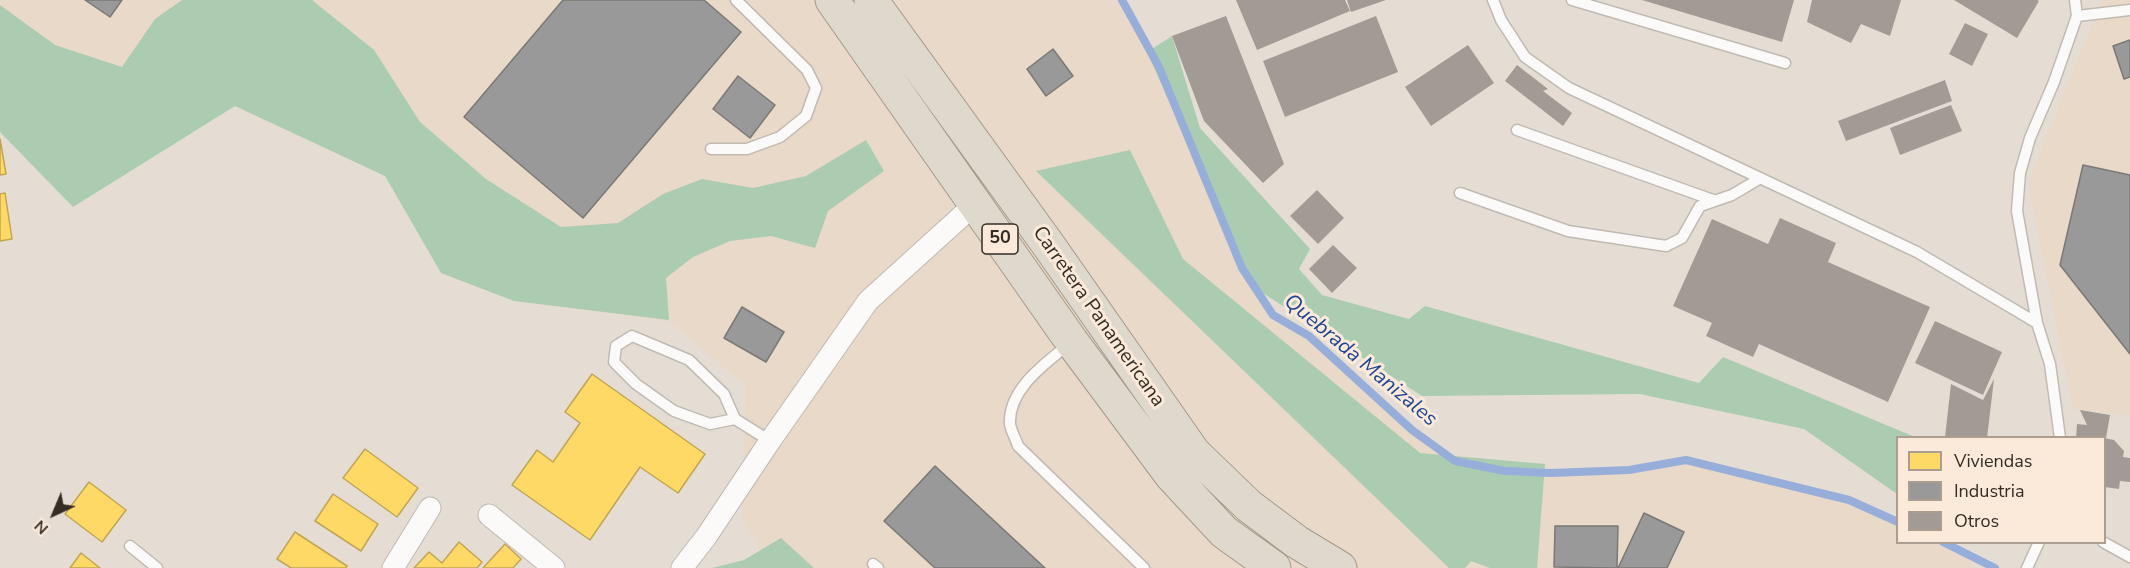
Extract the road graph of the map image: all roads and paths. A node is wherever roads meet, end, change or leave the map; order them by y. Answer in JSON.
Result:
{"nodes":[{"id":1,"x":736,"y":0,"type":"edge"},
{"id":2,"x":832,"y":0,"type":"edge"},
{"id":3,"x":871,"y":0,"type":"edge"},
{"id":4,"x":1493,"y":0,"type":"edge"},
{"id":5,"x":1572,"y":0,"type":"edge"},
{"id":6,"x":2075,"y":0,"type":"edge"},
{"id":7,"x":2130,"y":10,"type":"edge"},
{"id":8,"x":2077,"y":16,"type":"junction"},
{"id":9,"x":1785,"y":63,"type":"dead end"},
{"id":10,"x":1518,"y":130,"type":"dead end"},
{"id":11,"x":711,"y":149,"type":"dead end"},
{"id":12,"x":1760,"y":179,"type":"junction"},
{"id":13,"x":1460,"y":193,"type":"dead end"},
{"id":14,"x":1713,"y":200,"type":"junction"},
{"id":15,"x":975,"y":204,"type":"junction"},
{"id":16,"x":2037,"y":323,"type":"junction"},
{"id":17,"x":1072,"y":342,"type":"junction"},
{"id":18,"x":735,"y":419,"type":"junction"},
{"id":19,"x":2060,"y":436,"type":"edge"},
{"id":20,"x":770,"y":441,"type":"junction"},
{"id":21,"x":430,"y":508,"type":"dead end"},
{"id":22,"x":489,"y":514,"type":"dead end"},
{"id":23,"x":2105,"y":544,"type":"edge"},
{"id":24,"x":130,"y":546,"type":"dead end"},
{"id":25,"x":2037,"y":547,"type":"edge"},
{"id":26,"x":2130,"y":557,"type":"edge"},
{"id":27,"x":157,"y":568,"type":"edge"},
{"id":28,"x":393,"y":568,"type":"edge"},
{"id":29,"x":554,"y":568,"type":"edge"},
{"id":30,"x":682,"y":568,"type":"edge"},
{"id":31,"x":1144,"y":568,"type":"edge"},
{"id":32,"x":1274,"y":568,"type":"edge"},
{"id":33,"x":1340,"y":568,"type":"edge"},
{"id":34,"x":2027,"y":568,"type":"edge"}],
"edges":[{"from":1,"to":11,"type":"lane"},
{"from":2,"to":15,"type":"highway","name":"Carretera Panamericana","number":"50"},
{"from":3,"to":33,"type":"highway","name":"Carretera Panamericana","number":"50"},
{"from":4,"to":12,"type":"lane"},
{"from":5,"to":9,"type":"lane"},
{"from":6,"to":8,"type":"lane"},
{"from":7,"to":8,"type":"lane"},
{"from":8,"to":16,"type":"lane"},
{"from":10,"to":14,"type":"lane"},
{"from":12,"to":14,"type":"lane"},
{"from":12,"to":16,"type":"lane"},
{"from":13,"to":14,"type":"lane"},
{"from":15,"to":17,"type":"highway","name":"Carretera Panamericana","number":"50"},
{"from":15,"to":20,"type":"street"},
{"from":16,"to":19,"type":"lane"},
{"from":17,"to":31,"type":"lane"},
{"from":17,"to":32,"type":"highway","name":"Carretera Panamericana","number":"50"},
{"from":18,"to":18,"type":"lane"},
{"from":18,"to":20,"type":"lane"},
{"from":20,"to":30,"type":"street"},
{"from":21,"to":28,"type":"street"},
{"from":22,"to":29,"type":"street"},
{"from":23,"to":26,"type":"lane"},
{"from":24,"to":27,"type":"lane"},
{"from":25,"to":34,"type":"lane"}]}
